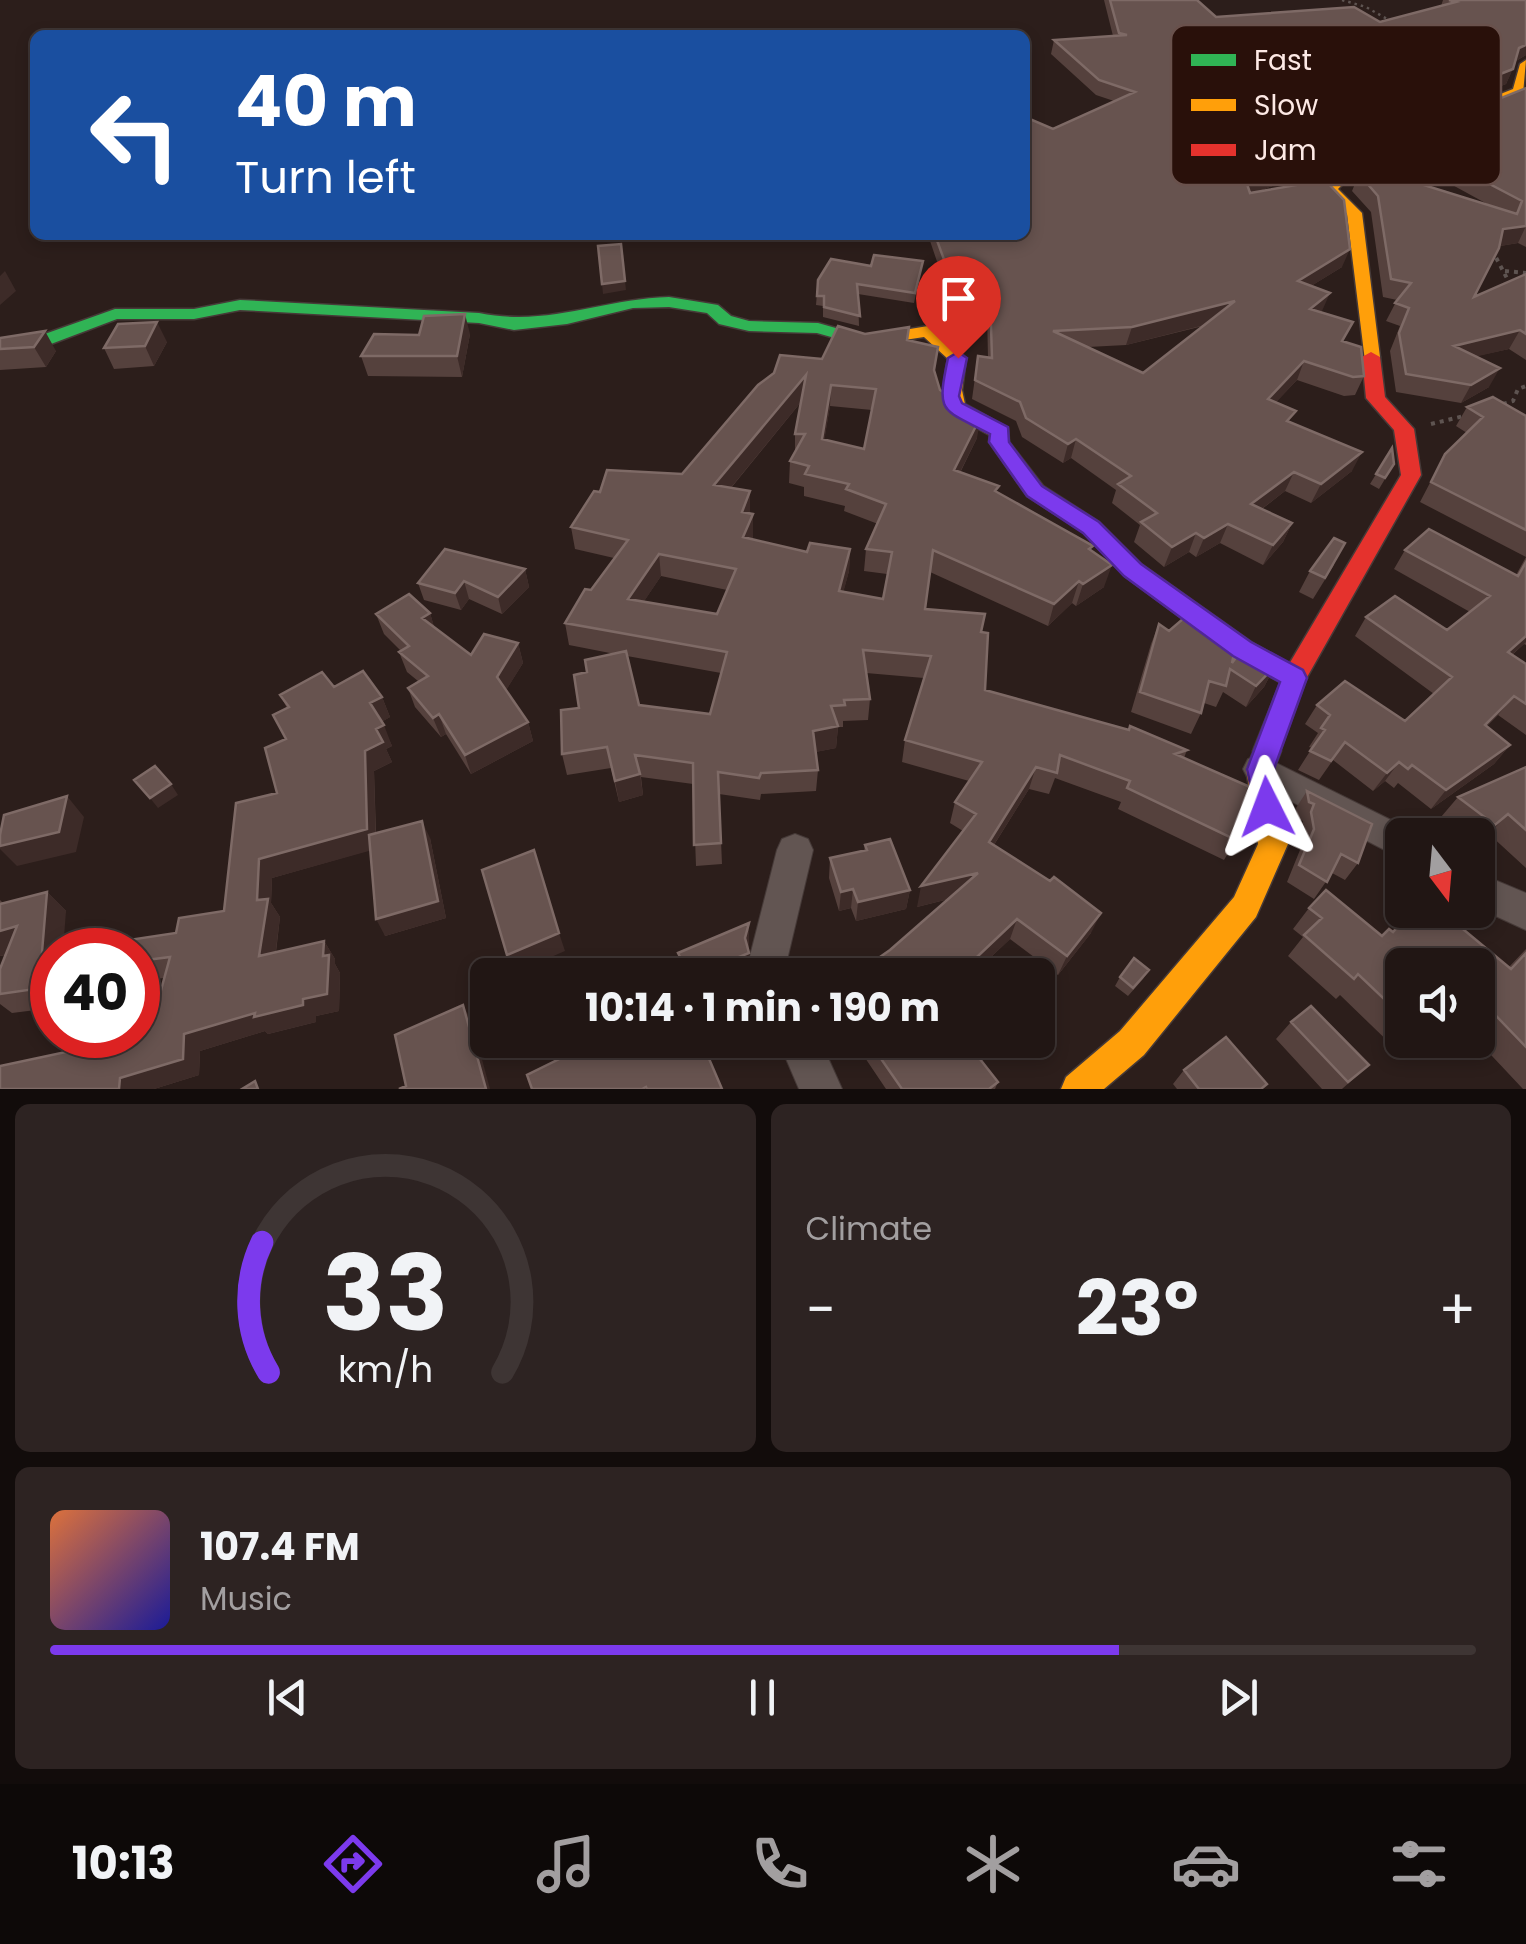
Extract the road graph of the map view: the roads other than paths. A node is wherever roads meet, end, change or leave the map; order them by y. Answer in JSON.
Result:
{"nodes":[{"id":1,"x":1526,"y":64,"type":"edge"},
{"id":2,"x":1501,"y":98,"type":"edge"},
{"id":3,"x":1334,"y":185,"type":"edge"},
{"id":4,"x":0,"y":346,"type":"edge"},
{"id":5,"x":1294,"y":678,"type":"junction"},
{"id":6,"x":1260,"y":769,"type":"junction"},
{"id":7,"x":1385,"y":834,"type":"edge"},
{"id":8,"x":794,"y":850,"type":"dead end"},
{"id":9,"x":1495,"y":898,"type":"edge"},
{"id":10,"x":1526,"y":912,"type":"edge"},
{"id":11,"x":768,"y":958,"type":"edge"},
{"id":12,"x":807,"y":1058,"type":"edge"},
{"id":13,"x":821,"y":1089,"type":"edge"},
{"id":14,"x":1078,"y":1089,"type":"edge"}],
"edges":[{"from":1,"to":2,"type":"street"},
{"from":3,"to":5,"type":"street"},
{"from":4,"to":5,"type":"street"},
{"from":5,"to":6,"type":"street"},
{"from":6,"to":7,"type":"street"},
{"from":6,"to":14,"type":"street"},
{"from":8,"to":11,"type":"street"},
{"from":9,"to":10,"type":"street"},
{"from":12,"to":13,"type":"street"}]}
